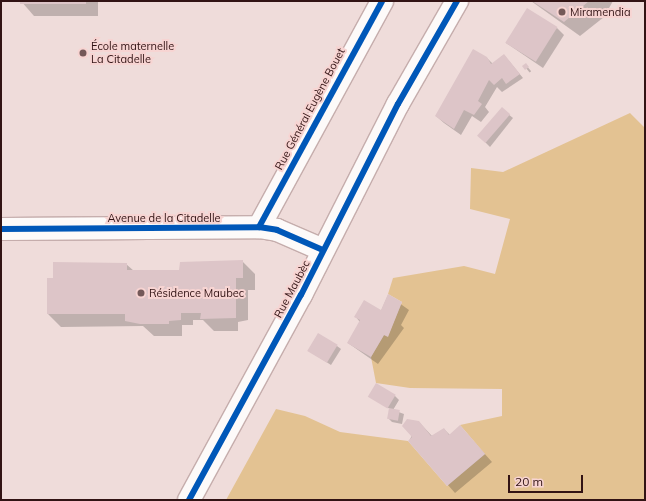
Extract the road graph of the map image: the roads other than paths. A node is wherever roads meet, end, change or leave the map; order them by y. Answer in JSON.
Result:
{"nodes":[{"id":1,"x":382,"y":1,"type":"edge"},
{"id":2,"x":457,"y":1,"type":"edge"},
{"id":3,"x":259,"y":227,"type":"junction"},
{"id":4,"x":1,"y":229,"type":"edge"},
{"id":5,"x":323,"y":250,"type":"junction"},
{"id":6,"x":189,"y":500,"type":"edge"}],
"edges":[{"from":1,"to":3,"type":"street","name":"Rue Général Eugène Bouet"},
{"from":2,"to":5,"type":"street","name":"Rue Maubèc"},
{"from":3,"to":4,"type":"street","name":"Avenue de la Citadelle"},
{"from":3,"to":5,"type":"street","name":"Avenue de la Citadelle"},
{"from":5,"to":6,"type":"street","name":"Rue Maubèc"}]}
